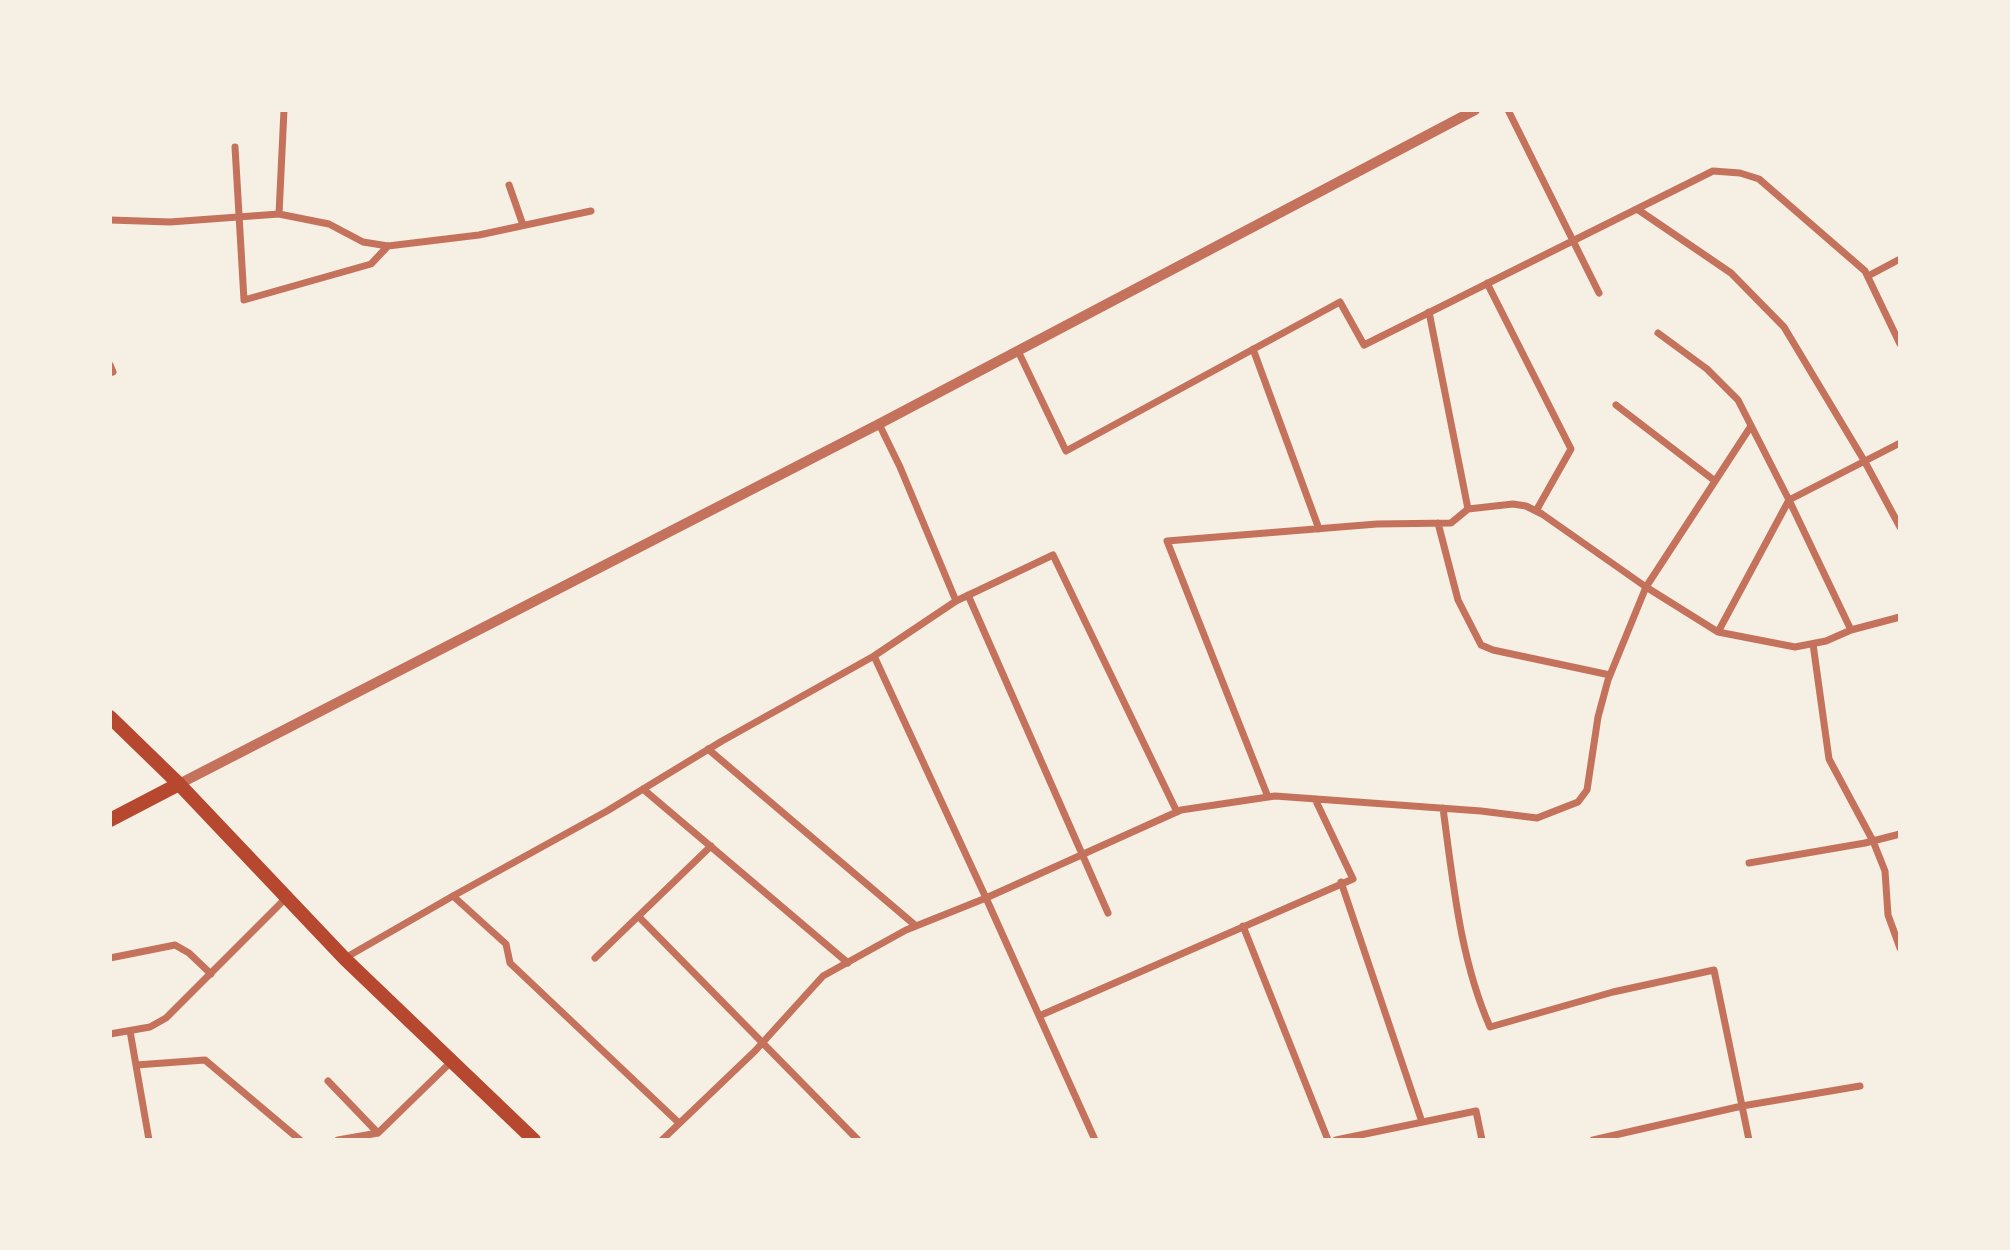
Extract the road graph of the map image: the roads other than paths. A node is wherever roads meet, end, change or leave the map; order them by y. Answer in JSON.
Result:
{"nodes":[{"id":1,"x":284,"y":110,"type":"edge"},
{"id":2,"x":1475,"y":110,"type":"edge"},
{"id":3,"x":1508,"y":110,"type":"edge"},
{"id":4,"x":235,"y":148,"type":"dead end"},
{"id":5,"x":509,"y":186,"type":"dead end"},
{"id":6,"x":1637,"y":209,"type":"junction"},
{"id":7,"x":591,"y":211,"type":"dead end"},
{"id":8,"x":279,"y":214,"type":"junction"},
{"id":9,"x":239,"y":218,"type":"junction"},
{"id":10,"x":110,"y":220,"type":"edge"},
{"id":11,"x":523,"y":225,"type":"junction"},
{"id":12,"x":1573,"y":241,"type":"junction"},
{"id":13,"x":388,"y":246,"type":"junction"},
{"id":14,"x":1900,"y":259,"type":"edge"},
{"id":15,"x":1868,"y":276,"type":"junction"},
{"id":16,"x":1487,"y":283,"type":"junction"},
{"id":17,"x":1599,"y":293,"type":"dead end"},
{"id":18,"x":1429,"y":312,"type":"junction"},
{"id":19,"x":1658,"y":333,"type":"dead end"},
{"id":20,"x":1900,"y":344,"type":"edge"},
{"id":21,"x":1253,"y":349,"type":"junction"},
{"id":22,"x":1018,"y":351,"type":"junction"},
{"id":23,"x":110,"y":365,"type":"edge"},
{"id":24,"x":110,"y":373,"type":"edge"},
{"id":25,"x":1616,"y":405,"type":"dead end"},
{"id":26,"x":879,"y":424,"type":"junction"},
{"id":27,"x":1751,"y":426,"type":"junction"},
{"id":28,"x":1900,"y":443,"type":"edge"},
{"id":29,"x":1865,"y":462,"type":"junction"},
{"id":30,"x":1715,"y":481,"type":"junction"},
{"id":31,"x":1789,"y":500,"type":"junction"},
{"id":32,"x":1468,"y":509,"type":"junction"},
{"id":33,"x":1536,"y":511,"type":"junction"},
{"id":34,"x":1438,"y":523,"type":"junction"},
{"id":35,"x":1900,"y":527,"type":"edge"},
{"id":36,"x":1319,"y":529,"type":"junction"},
{"id":37,"x":1646,"y":587,"type":"junction"},
{"id":38,"x":968,"y":595,"type":"junction"},
{"id":39,"x":956,"y":601,"type":"junction"},
{"id":40,"x":1900,"y":617,"type":"edge"},
{"id":41,"x":1851,"y":630,"type":"junction"},
{"id":42,"x":1718,"y":632,"type":"junction"},
{"id":43,"x":1813,"y":644,"type":"junction"},
{"id":44,"x":874,"y":656,"type":"junction"},
{"id":45,"x":1610,"y":675,"type":"junction"},
{"id":46,"x":110,"y":718,"type":"edge"},
{"id":47,"x":708,"y":749,"type":"junction"},
{"id":48,"x":179,"y":784,"type":"junction"},
{"id":49,"x":643,"y":789,"type":"junction"},
{"id":50,"x":1268,"y":797,"type":"junction"},
{"id":51,"x":1315,"y":799,"type":"junction"},
{"id":52,"x":1443,"y":808,"type":"junction"},
{"id":53,"x":1177,"y":813,"type":"junction"},
{"id":54,"x":110,"y":820,"type":"edge"},
{"id":55,"x":1900,"y":834,"type":"edge"},
{"id":56,"x":1873,"y":841,"type":"junction"},
{"id":57,"x":711,"y":846,"type":"junction"},
{"id":58,"x":1082,"y":855,"type":"junction"},
{"id":59,"x":1749,"y":863,"type":"dead end"},
{"id":60,"x":1341,"y":882,"type":"junction"},
{"id":61,"x":453,"y":896,"type":"junction"},
{"id":62,"x":286,"y":898,"type":"junction"},
{"id":63,"x":986,"y":898,"type":"junction"},
{"id":64,"x":1108,"y":913,"type":"dead end"},
{"id":65,"x":639,"y":917,"type":"junction"},
{"id":66,"x":916,"y":926,"type":"junction"},
{"id":67,"x":1243,"y":926,"type":"junction"},
{"id":68,"x":1900,"y":948,"type":"edge"},
{"id":69,"x":110,"y":958,"type":"edge"},
{"id":70,"x":595,"y":958,"type":"dead end"},
{"id":71,"x":345,"y":959,"type":"junction"},
{"id":72,"x":848,"y":962,"type":"junction"},
{"id":73,"x":211,"y":974,"type":"junction"},
{"id":74,"x":1040,"y":1016,"type":"junction"},
{"id":75,"x":130,"y":1031,"type":"junction"},
{"id":76,"x":110,"y":1034,"type":"edge"},
{"id":77,"x":762,"y":1042,"type":"junction"},
{"id":78,"x":452,"y":1061,"type":"junction"},
{"id":79,"x":136,"y":1065,"type":"junction"},
{"id":80,"x":328,"y":1081,"type":"dead end"},
{"id":81,"x":1860,"y":1086,"type":"dead end"},
{"id":82,"x":1742,"y":1106,"type":"junction"},
{"id":83,"x":1422,"y":1122,"type":"junction"},
{"id":84,"x":679,"y":1123,"type":"junction"},
{"id":85,"x":378,"y":1133,"type":"junction"},
{"id":86,"x":149,"y":1140,"type":"edge"},
{"id":87,"x":300,"y":1140,"type":"edge"},
{"id":88,"x":338,"y":1140,"type":"edge"},
{"id":89,"x":534,"y":1140,"type":"edge"},
{"id":90,"x":662,"y":1140,"type":"edge"},
{"id":91,"x":858,"y":1140,"type":"edge"},
{"id":92,"x":1095,"y":1140,"type":"edge"},
{"id":93,"x":1328,"y":1140,"type":"edge"},
{"id":94,"x":1336,"y":1140,"type":"edge"},
{"id":95,"x":1482,"y":1140,"type":"edge"},
{"id":96,"x":1593,"y":1140,"type":"edge"},
{"id":97,"x":1749,"y":1140,"type":"edge"}],
"edges":[{"from":1,"to":8,"type":"street"},
{"from":2,"to":22,"type":"street"},
{"from":3,"to":12,"type":"street"},
{"from":4,"to":9,"type":"street"},
{"from":5,"to":11,"type":"street"},
{"from":6,"to":12,"type":"street"},
{"from":6,"to":15,"type":"street"},
{"from":6,"to":29,"type":"street"},
{"from":7,"to":11,"type":"street"},
{"from":8,"to":9,"type":"street"},
{"from":8,"to":13,"type":"street"},
{"from":9,"to":10,"type":"street"},
{"from":9,"to":13,"type":"street"},
{"from":11,"to":13,"type":"street"},
{"from":12,"to":16,"type":"street"},
{"from":12,"to":17,"type":"street"},
{"from":14,"to":15,"type":"street"},
{"from":15,"to":20,"type":"street"},
{"from":16,"to":18,"type":"street"},
{"from":16,"to":33,"type":"street"},
{"from":18,"to":21,"type":"street"},
{"from":18,"to":32,"type":"street"},
{"from":19,"to":27,"type":"street"},
{"from":21,"to":22,"type":"street"},
{"from":21,"to":36,"type":"street"},
{"from":22,"to":26,"type":"street"},
{"from":23,"to":24,"type":"street"},
{"from":25,"to":30,"type":"street"},
{"from":26,"to":39,"type":"street"},
{"from":26,"to":48,"type":"street"},
{"from":27,"to":30,"type":"street"},
{"from":27,"to":31,"type":"street"},
{"from":28,"to":29,"type":"street"},
{"from":29,"to":31,"type":"street"},
{"from":29,"to":35,"type":"street"},
{"from":30,"to":37,"type":"street"},
{"from":31,"to":41,"type":"street"},
{"from":31,"to":42,"type":"street"},
{"from":32,"to":33,"type":"street"},
{"from":32,"to":34,"type":"street"},
{"from":33,"to":37,"type":"street"},
{"from":34,"to":36,"type":"street"},
{"from":34,"to":45,"type":"street"},
{"from":36,"to":50,"type":"street"},
{"from":37,"to":42,"type":"street"},
{"from":37,"to":45,"type":"street"},
{"from":38,"to":39,"type":"street"},
{"from":38,"to":53,"type":"street"},
{"from":38,"to":58,"type":"street"},
{"from":39,"to":44,"type":"street"},
{"from":40,"to":41,"type":"street"},
{"from":41,"to":43,"type":"street"},
{"from":42,"to":43,"type":"street"},
{"from":43,"to":56,"type":"street"},
{"from":44,"to":47,"type":"street"},
{"from":44,"to":63,"type":"street"},
{"from":45,"to":52,"type":"street"},
{"from":46,"to":48,"type":"main road"},
{"from":47,"to":49,"type":"street"},
{"from":47,"to":66,"type":"street"},
{"from":48,"to":54,"type":"main road"},
{"from":48,"to":62,"type":"main road"},
{"from":49,"to":57,"type":"street"},
{"from":49,"to":61,"type":"street"},
{"from":50,"to":51,"type":"street"},
{"from":50,"to":53,"type":"street"},
{"from":51,"to":52,"type":"street"},
{"from":51,"to":60,"type":"street"},
{"from":52,"to":82,"type":"street"},
{"from":53,"to":58,"type":"street"},
{"from":55,"to":56,"type":"street"},
{"from":56,"to":59,"type":"street"},
{"from":56,"to":68,"type":"street"},
{"from":57,"to":65,"type":"street"},
{"from":57,"to":72,"type":"street"},
{"from":58,"to":63,"type":"street"},
{"from":58,"to":64,"type":"street"},
{"from":60,"to":67,"type":"street"},
{"from":60,"to":83,"type":"street"},
{"from":61,"to":71,"type":"street"},
{"from":61,"to":84,"type":"street"},
{"from":62,"to":71,"type":"main road"},
{"from":62,"to":73,"type":"street"},
{"from":63,"to":66,"type":"street"},
{"from":63,"to":74,"type":"street"},
{"from":65,"to":70,"type":"street"},
{"from":65,"to":77,"type":"street"},
{"from":66,"to":72,"type":"street"},
{"from":67,"to":74,"type":"street"},
{"from":67,"to":93,"type":"street"},
{"from":69,"to":73,"type":"street"},
{"from":71,"to":78,"type":"main road"},
{"from":72,"to":77,"type":"street"},
{"from":73,"to":75,"type":"street"},
{"from":74,"to":92,"type":"street"},
{"from":75,"to":76,"type":"street"},
{"from":75,"to":79,"type":"street"},
{"from":77,"to":84,"type":"street"},
{"from":77,"to":91,"type":"street"},
{"from":78,"to":85,"type":"street"},
{"from":78,"to":89,"type":"main road"},
{"from":79,"to":86,"type":"street"},
{"from":79,"to":87,"type":"street"},
{"from":80,"to":85,"type":"street"},
{"from":81,"to":82,"type":"street"},
{"from":82,"to":96,"type":"street"},
{"from":82,"to":97,"type":"street"},
{"from":83,"to":94,"type":"street"},
{"from":83,"to":95,"type":"street"},
{"from":84,"to":90,"type":"street"},
{"from":85,"to":88,"type":"street"}]}
